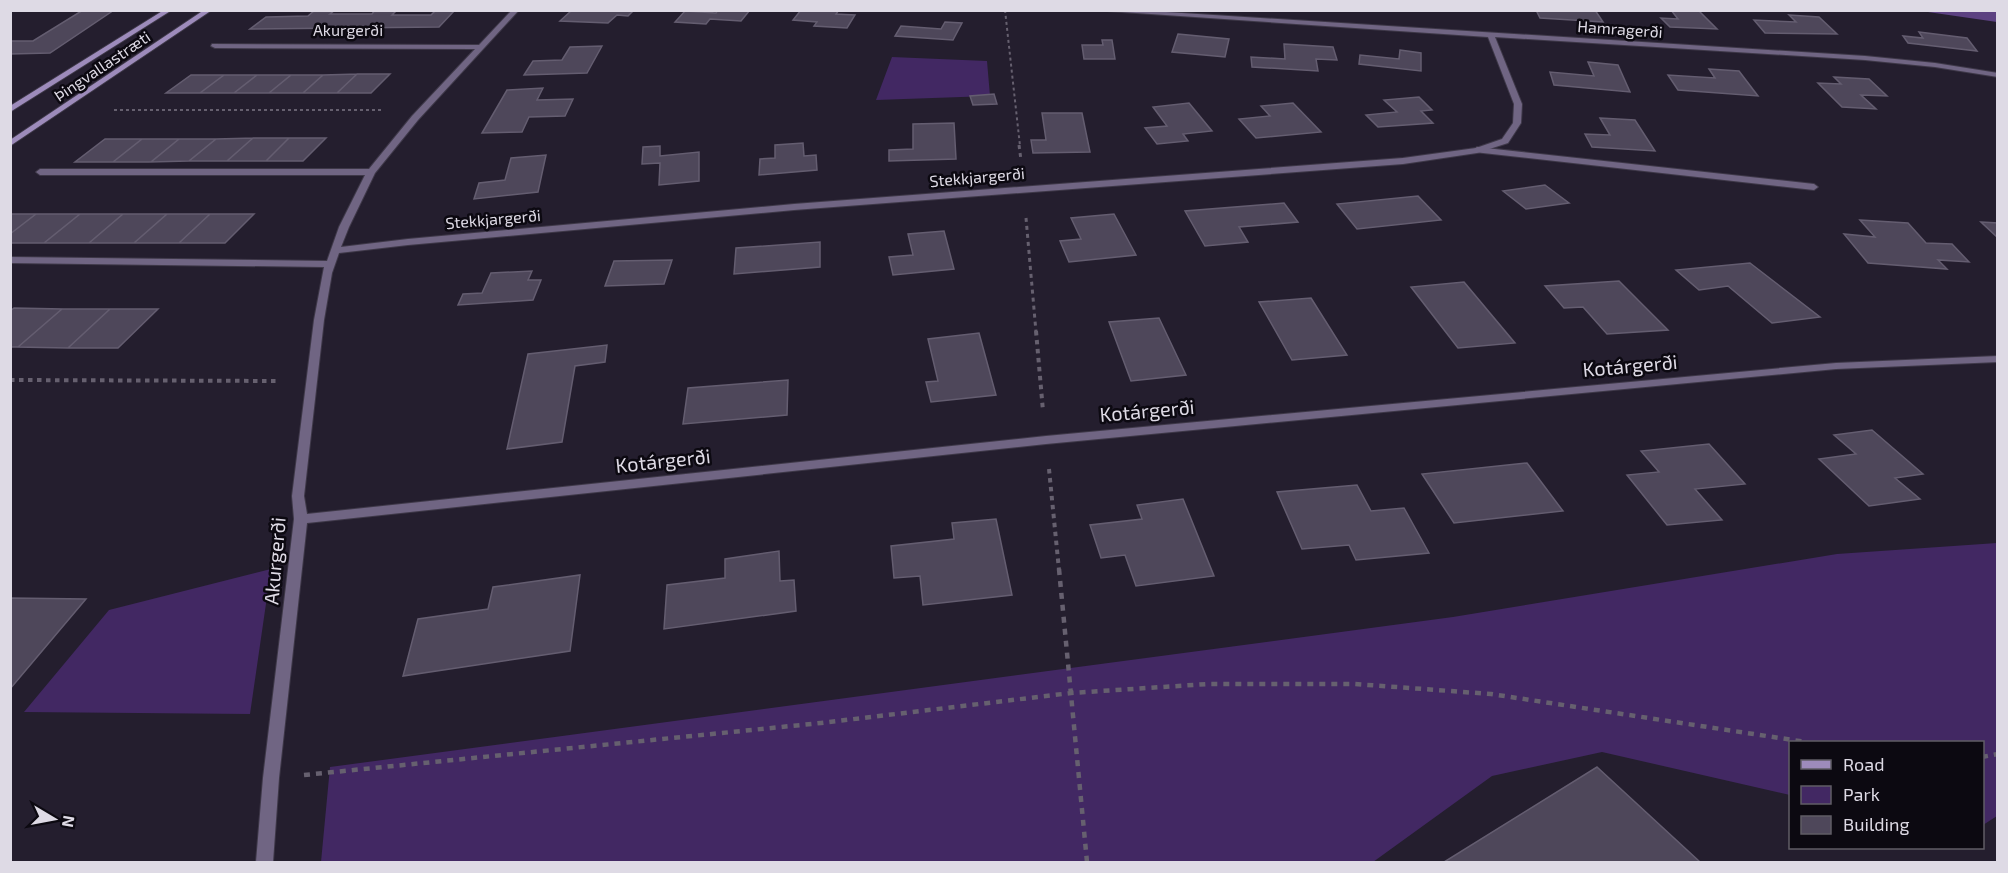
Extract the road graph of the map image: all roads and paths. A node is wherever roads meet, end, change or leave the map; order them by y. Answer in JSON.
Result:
{"nodes":[{"id":1,"x":169,"y":10,"type":"edge"},
{"id":2,"x":208,"y":10,"type":"edge"},
{"id":3,"x":516,"y":10,"type":"edge"},
{"id":4,"x":1095,"y":10,"type":"edge"},
{"id":5,"x":1490,"y":34,"type":"junction"},
{"id":6,"x":215,"y":46,"type":"dead end"},
{"id":7,"x":482,"y":47,"type":"junction"},
{"id":8,"x":1998,"y":75,"type":"edge"},
{"id":9,"x":10,"y":110,"type":"edge"},
{"id":10,"x":110,"y":110,"type":"dead end"},
{"id":11,"x":423,"y":110,"type":"junction"},
{"id":12,"x":10,"y":144,"type":"edge"},
{"id":13,"x":1477,"y":150,"type":"junction"},
{"id":14,"x":40,"y":172,"type":"dead end"},
{"id":15,"x":371,"y":172,"type":"junction"},
{"id":16,"x":1814,"y":187,"type":"dead end"},
{"id":17,"x":335,"y":251,"type":"junction"},
{"id":18,"x":10,"y":260,"type":"edge"},
{"id":19,"x":330,"y":264,"type":"junction"},
{"id":20,"x":1998,"y":359,"type":"edge"},
{"id":21,"x":10,"y":380,"type":"edge"},
{"id":22,"x":310,"y":381,"type":"junction"},
{"id":23,"x":301,"y":519,"type":"junction"},
{"id":24,"x":1800,"y":741,"type":"edge"},
{"id":25,"x":271,"y":778,"type":"junction"},
{"id":26,"x":264,"y":862,"type":"edge"}],
"edges":[{"from":1,"to":9,"type":"main road","name":"Þingvallastræti"},
{"from":2,"to":12,"type":"main road","name":"Þingvallastræti"},
{"from":3,"to":7,"type":"street","name":"Akurgerði"},
{"from":4,"to":5,"type":"street","name":"Hamragerði"},
{"from":5,"to":8,"type":"street","name":"Hamragerði"},
{"from":5,"to":13,"type":"street","name":"Stekkjargerði"},
{"from":6,"to":7,"type":"street","name":"Akurgerði"},
{"from":7,"to":11,"type":"street","name":"Akurgerði"},
{"from":10,"to":11,"type":"path"},
{"from":11,"to":15,"type":"street","name":"Akurgerði"},
{"from":13,"to":16,"type":"street"},
{"from":13,"to":17,"type":"street","name":"Stekkjargerði"},
{"from":14,"to":15,"type":"street"},
{"from":15,"to":17,"type":"street","name":"Akurgerði"},
{"from":17,"to":19,"type":"street","name":"Akurgerði"},
{"from":18,"to":19,"type":"street"},
{"from":19,"to":22,"type":"street","name":"Akurgerði"},
{"from":20,"to":23,"type":"street","name":"Kotárgerði"},
{"from":21,"to":22,"type":"path"},
{"from":22,"to":23,"type":"street","name":"Akurgerði"},
{"from":23,"to":25,"type":"street","name":"Akurgerði"},
{"from":24,"to":25,"type":"path"},
{"from":25,"to":26,"type":"street","name":"Akurgerði"}]}
